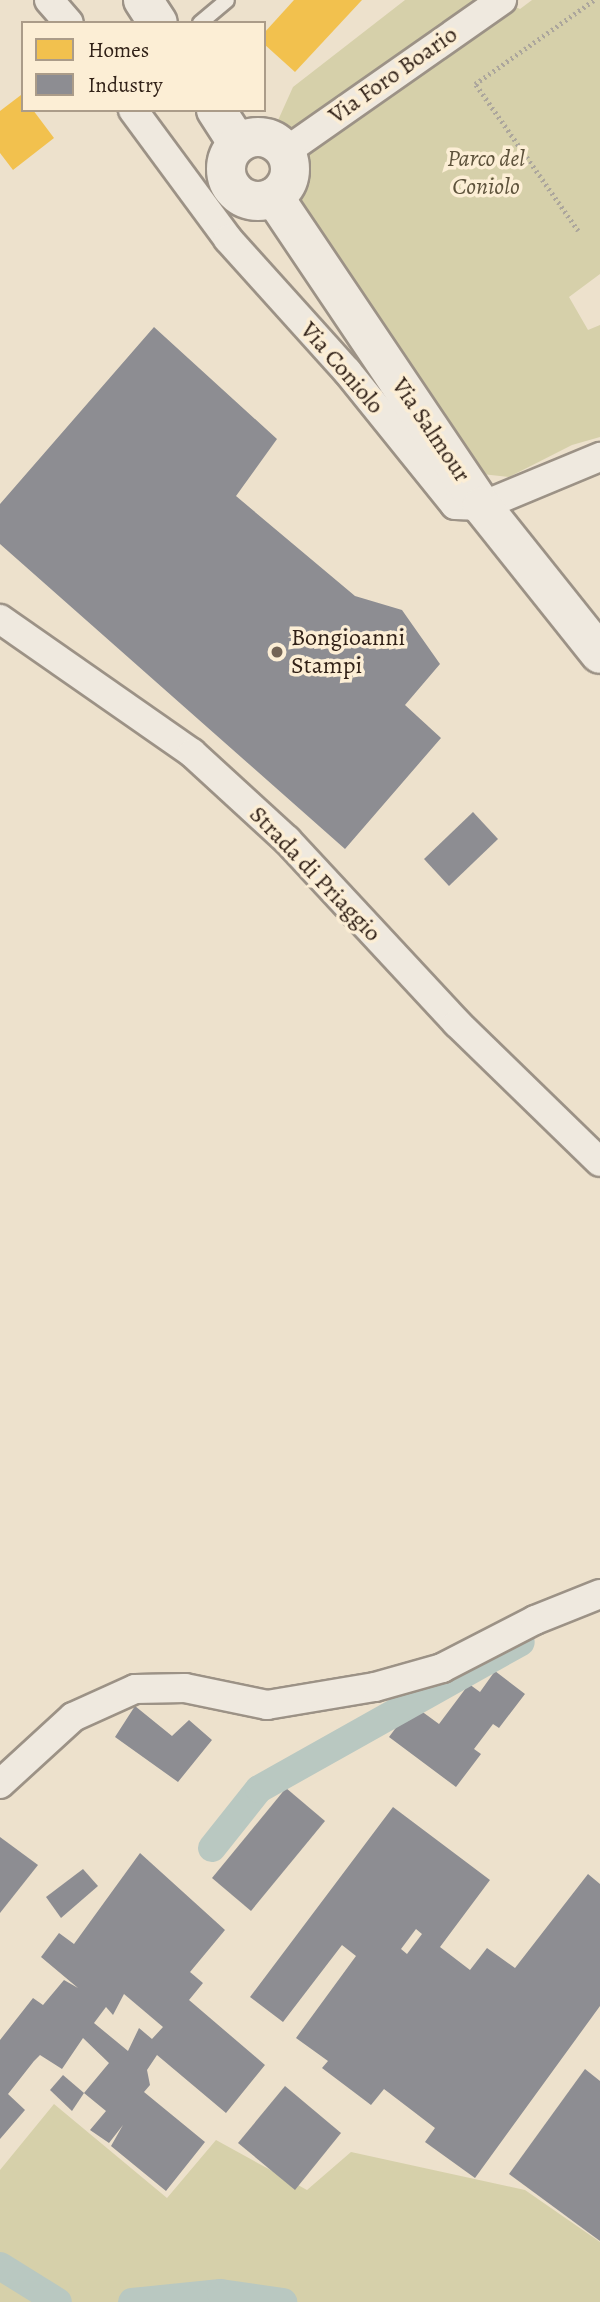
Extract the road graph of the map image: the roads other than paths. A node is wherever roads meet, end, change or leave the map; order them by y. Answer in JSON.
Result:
{"nodes":[{"id":1,"x":49,"y":0,"type":"edge"},
{"id":2,"x":143,"y":0,"type":"edge"},
{"id":3,"x":227,"y":0,"type":"edge"},
{"id":4,"x":502,"y":0,"type":"edge"},
{"id":5,"x":67,"y":21,"type":"edge"},
{"id":6,"x":157,"y":21,"type":"edge"},
{"id":7,"x":202,"y":21,"type":"edge"},
{"id":8,"x":134,"y":112,"type":"edge"},
{"id":9,"x":217,"y":112,"type":"edge"},
{"id":10,"x":238,"y":144,"type":"junction"},
{"id":11,"x":285,"y":152,"type":"junction"},
{"id":12,"x":274,"y":197,"type":"junction"},
{"id":13,"x":600,"y":457,"type":"edge"},
{"id":14,"x":482,"y":506,"type":"junction"},
{"id":15,"x":0,"y":619,"type":"edge"},
{"id":16,"x":600,"y":654,"type":"edge"},
{"id":17,"x":600,"y":1162,"type":"edge"},
{"id":18,"x":600,"y":1594,"type":"edge"},
{"id":19,"x":0,"y":1784,"type":"edge"}],
"edges":[{"from":1,"to":5,"type":"street"},
{"from":2,"to":6,"type":"main road"},
{"from":3,"to":7,"type":"lane"},
{"from":4,"to":11,"type":"street","name":"Via Foro Boario"},
{"from":8,"to":14,"type":"street","name":"Via Coniolo"},
{"from":9,"to":10,"type":"main road"},
{"from":10,"to":11,"type":"main road"},
{"from":10,"to":12,"type":"main road"},
{"from":11,"to":12,"type":"main road"},
{"from":12,"to":14,"type":"main road","name":"Via Salmour"},
{"from":13,"to":14,"type":"street"},
{"from":14,"to":16,"type":"main road","name":"Via Salmour"},
{"from":15,"to":17,"type":"street","name":"Strada di Priaggio"},
{"from":18,"to":19,"type":"street"}]}
